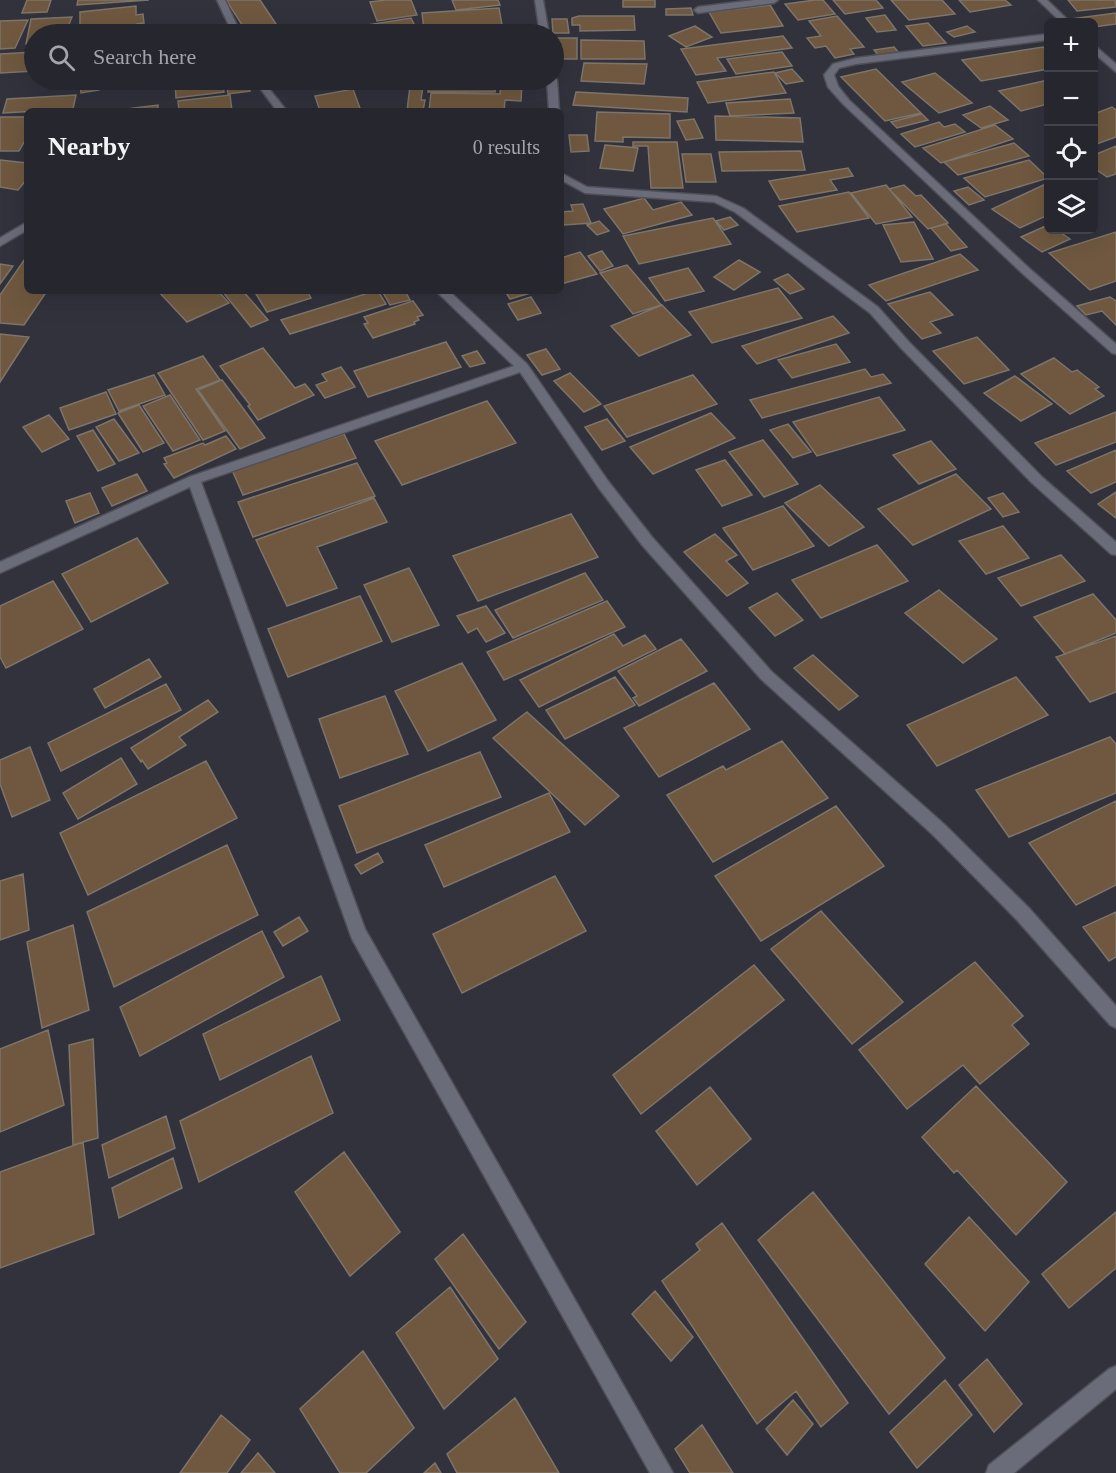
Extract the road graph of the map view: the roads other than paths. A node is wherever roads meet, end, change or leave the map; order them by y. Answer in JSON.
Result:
{"nodes":[{"id":1,"x":221,"y":0,"type":"edge"},
{"id":2,"x":539,"y":0,"type":"edge"},
{"id":3,"x":774,"y":0,"type":"edge"},
{"id":4,"x":1042,"y":0,"type":"edge"},
{"id":5,"x":698,"y":10,"type":"dead end"},
{"id":6,"x":1062,"y":18,"type":"edge"},
{"id":7,"x":232,"y":24,"type":"edge"},
{"id":8,"x":543,"y":24,"type":"edge"},
{"id":9,"x":1044,"y":38,"type":"edge"},
{"id":10,"x":1098,"y":52,"type":"edge"},
{"id":11,"x":1116,"y":69,"type":"edge"},
{"id":12,"x":266,"y":90,"type":"edge"},
{"id":13,"x":553,"y":90,"type":"edge"},
{"id":14,"x":280,"y":108,"type":"edge"},
{"id":15,"x":554,"y":108,"type":"edge"},
{"id":16,"x":564,"y":178,"type":"edge"},
{"id":17,"x":24,"y":227,"type":"edge"},
{"id":18,"x":0,"y":243,"type":"edge"},
{"id":19,"x":445,"y":294,"type":"edge"},
{"id":20,"x":1116,"y":350,"type":"edge"},
{"id":21,"x":523,"y":367,"type":"junction"},
{"id":22,"x":194,"y":480,"type":"junction"},
{"id":23,"x":1116,"y":550,"type":"edge"},
{"id":24,"x":0,"y":568,"type":"edge"},
{"id":25,"x":1116,"y":1019,"type":"edge"},
{"id":26,"x":1116,"y":1376,"type":"edge"},
{"id":27,"x":662,"y":1473,"type":"edge"},
{"id":28,"x":997,"y":1473,"type":"edge"}],
"edges":[{"from":1,"to":7,"type":"street"},
{"from":2,"to":8,"type":"street"},
{"from":3,"to":5,"type":"street"},
{"from":4,"to":6,"type":"street"},
{"from":9,"to":20,"type":"street"},
{"from":10,"to":11,"type":"street"},
{"from":12,"to":14,"type":"street"},
{"from":13,"to":15,"type":"street"},
{"from":16,"to":23,"type":"street"},
{"from":17,"to":18,"type":"street"},
{"from":19,"to":21,"type":"street"},
{"from":21,"to":22,"type":"street"},
{"from":21,"to":25,"type":"street"},
{"from":22,"to":24,"type":"street"},
{"from":22,"to":27,"type":"street"},
{"from":26,"to":28,"type":"street"}]}
